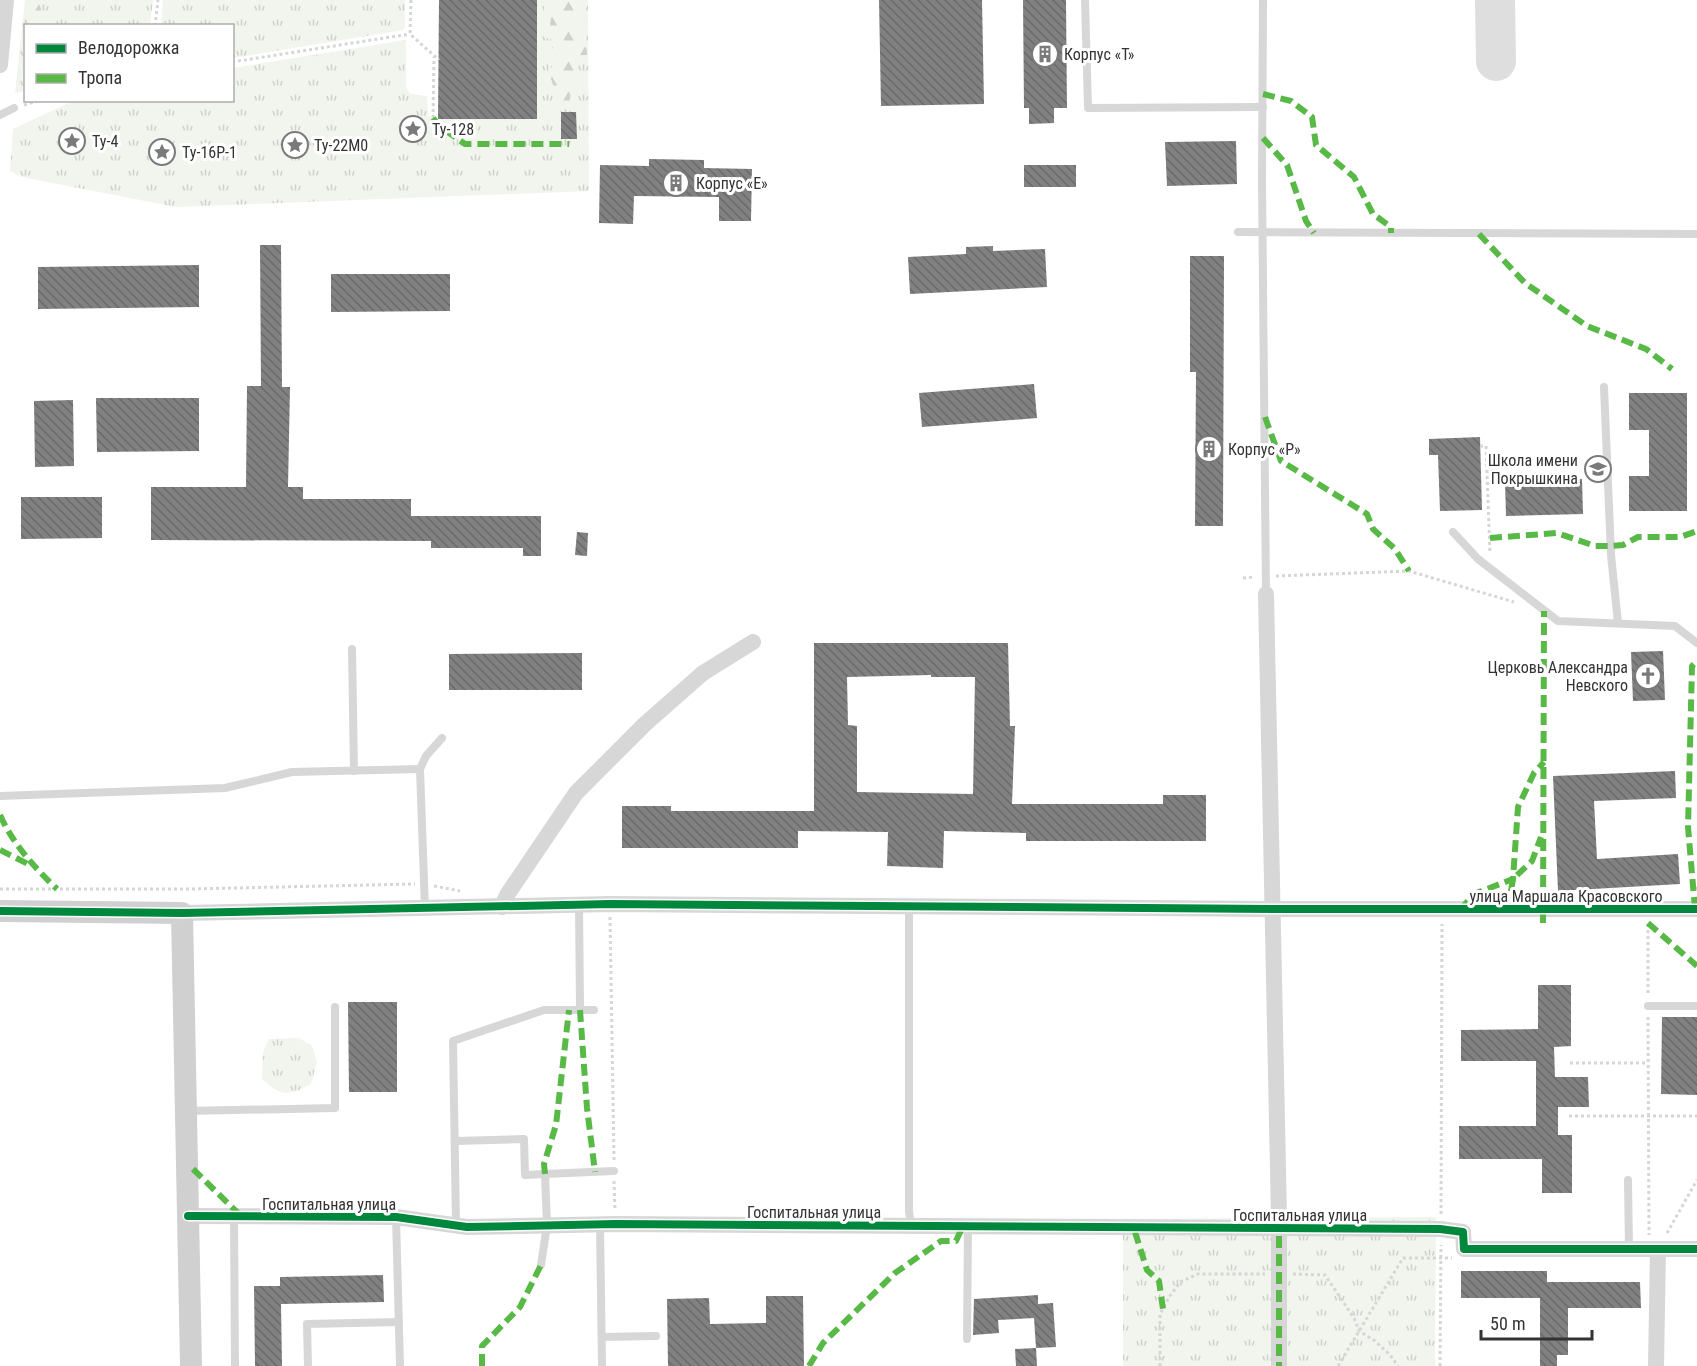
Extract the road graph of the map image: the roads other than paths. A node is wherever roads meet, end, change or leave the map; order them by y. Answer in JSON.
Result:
{"nodes":[{"id":1,"x":6,"y":0,"type":"edge"},
{"id":2,"x":1085,"y":0,"type":"edge"},
{"id":3,"x":1263,"y":0,"type":"edge"},
{"id":4,"x":0,"y":64,"type":"edge"},
{"id":5,"x":1263,"y":107,"type":"junction"},
{"id":6,"x":14,"y":108,"type":"road end"},
{"id":7,"x":0,"y":115,"type":"edge"},
{"id":8,"x":1238,"y":232,"type":"dead end"},
{"id":9,"x":1264,"y":232,"type":"junction"},
{"id":10,"x":1697,"y":234,"type":"edge"},
{"id":11,"x":1604,"y":387,"type":"dead end"},
{"id":12,"x":1453,"y":532,"type":"dead end"},
{"id":13,"x":1266,"y":594,"type":"joint"},
{"id":14,"x":1618,"y":623,"type":"junction"},
{"id":15,"x":753,"y":642,"type":"dead end"},
{"id":16,"x":1697,"y":643,"type":"edge"},
{"id":17,"x":352,"y":649,"type":"dead end"},
{"id":18,"x":442,"y":738,"type":"dead end"},
{"id":19,"x":420,"y":769,"type":"junction"},
{"id":20,"x":354,"y":771,"type":"junction"},
{"id":21,"x":0,"y":796,"type":"edge"},
{"id":22,"x":579,"y":905,"type":"junction"},
{"id":23,"x":909,"y":906,"type":"junction"},
{"id":24,"x":502,"y":907,"type":"junction"},
{"id":25,"x":425,"y":909,"type":"junction"},
{"id":26,"x":1273,"y":909,"type":"junction"},
{"id":27,"x":1697,"y":909,"type":"edge"},
{"id":28,"x":0,"y":911,"type":"edge"},
{"id":29,"x":182,"y":913,"type":"junction"},
{"id":30,"x":1648,"y":1006,"type":"road end"},
{"id":31,"x":1697,"y":1006,"type":"edge"},
{"id":32,"x":335,"y":1007,"type":"dead end"},
{"id":33,"x":580,"y":1010,"type":"junction"},
{"id":34,"x":594,"y":1010,"type":"dead end"},
{"id":35,"x":186,"y":1111,"type":"junction"},
{"id":36,"x":455,"y":1140,"type":"junction"},
{"id":37,"x":614,"y":1171,"type":"road end"},
{"id":38,"x":546,"y":1174,"type":"junction"},
{"id":39,"x":1628,"y":1180,"type":"dead end"},
{"id":40,"x":188,"y":1216,"type":"junction"},
{"id":41,"x":234,"y":1216,"type":"junction"},
{"id":42,"x":396,"y":1217,"type":"junction"},
{"id":43,"x":1279,"y":1223,"type":"junction"},
{"id":44,"x":456,"y":1225,"type":"junction"},
{"id":45,"x":547,"y":1225,"type":"junction"},
{"id":46,"x":607,"y":1225,"type":"junction"},
{"id":47,"x":911,"y":1226,"type":"junction"},
{"id":48,"x":968,"y":1226,"type":"junction"},
{"id":49,"x":1697,"y":1248,"type":"edge"},
{"id":50,"x":1629,"y":1249,"type":"junction"},
{"id":51,"x":1653,"y":1249,"type":"junction"},
{"id":52,"x":541,"y":1265,"type":"dead end"},
{"id":53,"x":399,"y":1322,"type":"junction"},
{"id":54,"x":656,"y":1336,"type":"dead end"},
{"id":55,"x":602,"y":1337,"type":"junction"},
{"id":56,"x":967,"y":1339,"type":"dead end"},
{"id":57,"x":191,"y":1366,"type":"edge"},
{"id":58,"x":235,"y":1366,"type":"edge"},
{"id":59,"x":308,"y":1366,"type":"edge"},
{"id":60,"x":400,"y":1366,"type":"edge"},
{"id":61,"x":602,"y":1366,"type":"edge"},
{"id":62,"x":1279,"y":1366,"type":"edge"},
{"id":63,"x":1656,"y":1366,"type":"edge"}],
"edges":[{"from":1,"to":4,"type":"street"},
{"from":2,"to":5,"type":"lane"},
{"from":3,"to":5,"type":"lane"},
{"from":5,"to":9,"type":"lane"},
{"from":6,"to":7,"type":"lane"},
{"from":8,"to":9,"type":"lane"},
{"from":9,"to":10,"type":"lane"},
{"from":9,"to":13,"type":"lane"},
{"from":11,"to":14,"type":"lane"},
{"from":12,"to":14,"type":"lane"},
{"from":13,"to":26,"type":"street"},
{"from":14,"to":16,"type":"lane"},
{"from":15,"to":24,"type":"street"},
{"from":17,"to":20,"type":"lane"},
{"from":18,"to":19,"type":"lane"},
{"from":19,"to":20,"type":"lane"},
{"from":19,"to":25,"type":"lane"},
{"from":20,"to":21,"type":"lane"},
{"from":22,"to":23,"type":"street","name":"улица Маршала Красовского"},
{"from":22,"to":24,"type":"street","name":"улица Маршала Красовского"},
{"from":22,"to":33,"type":"lane"},
{"from":23,"to":26,"type":"street","name":"улица Маршала Красовского"},
{"from":23,"to":47,"type":"lane"},
{"from":24,"to":25,"type":"street","name":"улица Маршала Красовского"},
{"from":25,"to":29,"type":"street","name":"улица Маршала Красовского"},
{"from":26,"to":27,"type":"street","name":"улица Маршала Красовского"},
{"from":26,"to":43,"type":"street"},
{"from":28,"to":29,"type":"street"},
{"from":29,"to":35,"type":"street"},
{"from":30,"to":31,"type":"lane"},
{"from":32,"to":35,"type":"lane"},
{"from":33,"to":34,"type":"lane"},
{"from":33,"to":36,"type":"lane"},
{"from":35,"to":40,"type":"street"},
{"from":36,"to":38,"type":"lane"},
{"from":36,"to":44,"type":"lane"},
{"from":37,"to":38,"type":"lane"},
{"from":38,"to":45,"type":"lane"},
{"from":39,"to":50,"type":"lane"},
{"from":40,"to":41,"type":"street","name":"Госпитальная улица"},
{"from":40,"to":57,"type":"street"},
{"from":41,"to":42,"type":"street","name":"Госпитальная улица"},
{"from":41,"to":58,"type":"lane"},
{"from":42,"to":44,"type":"street","name":"Госпитальная улица"},
{"from":42,"to":53,"type":"lane"},
{"from":43,"to":48,"type":"street","name":"Госпитальная улица"},
{"from":43,"to":50,"type":"street","name":"Госпитальная улица"},
{"from":43,"to":62,"type":"street"},
{"from":44,"to":45,"type":"street","name":"Госпитальная улица"},
{"from":45,"to":46,"type":"street","name":"Госпитальная улица"},
{"from":45,"to":52,"type":"lane"},
{"from":46,"to":47,"type":"street","name":"Госпитальная улица"},
{"from":46,"to":55,"type":"lane"},
{"from":47,"to":48,"type":"street","name":"Госпитальная улица"},
{"from":48,"to":56,"type":"lane"},
{"from":49,"to":51,"type":"street"},
{"from":50,"to":51,"type":"street"},
{"from":51,"to":63,"type":"street"},
{"from":53,"to":59,"type":"lane"},
{"from":53,"to":60,"type":"lane"},
{"from":54,"to":55,"type":"lane"},
{"from":55,"to":61,"type":"lane"}]}
